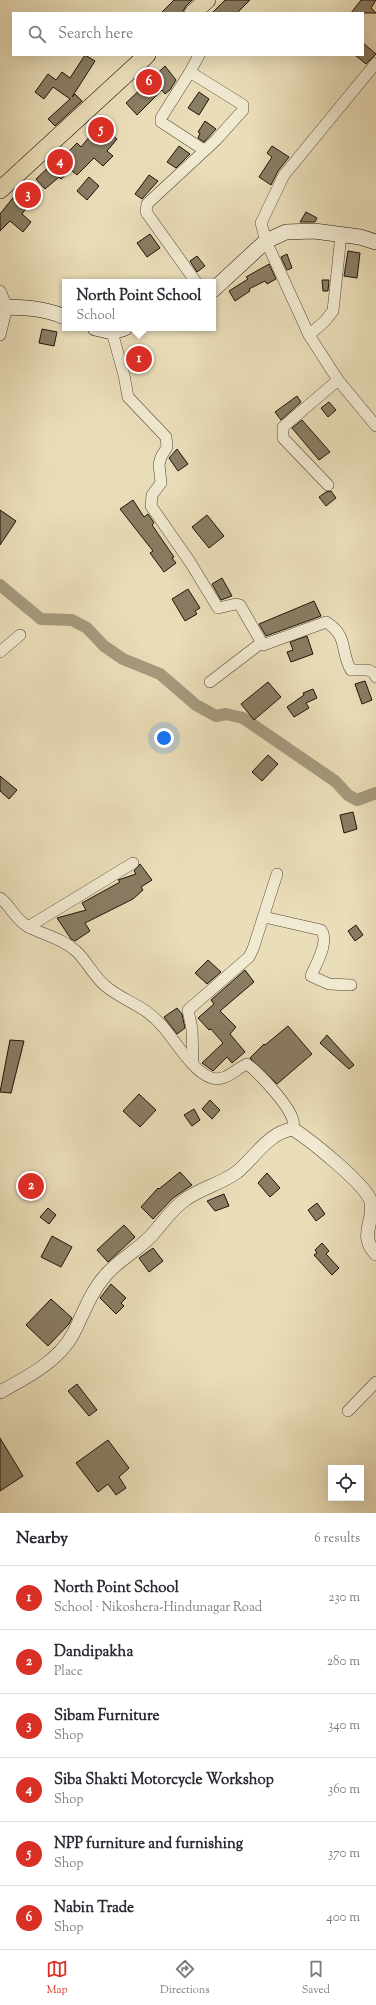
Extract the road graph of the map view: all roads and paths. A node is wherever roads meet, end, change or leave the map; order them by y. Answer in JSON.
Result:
{"nodes":[{"id":1,"x":207,"y":0,"type":"edge"},
{"id":2,"x":194,"y":12,"type":"edge"},
{"id":3,"x":146,"y":56,"type":"edge"},
{"id":4,"x":198,"y":56,"type":"edge"},
{"id":5,"x":376,"y":62,"type":"edge"},
{"id":6,"x":190,"y":72,"type":"junction"},
{"id":7,"x":204,"y":150,"type":"junction"},
{"id":8,"x":0,"y":190,"type":"edge"},
{"id":9,"x":341,"y":235,"type":"junction"},
{"id":10,"x":266,"y":241,"type":"junction"},
{"id":11,"x":376,"y":242,"type":"edge"},
{"id":12,"x":194,"y":279,"type":"edge"},
{"id":13,"x":216,"y":287,"type":"edge"},
{"id":14,"x":0,"y":291,"type":"edge"},
{"id":15,"x":4,"y":307,"type":"edge"},
{"id":16,"x":62,"y":316,"type":"edge"},
{"id":17,"x":119,"y":331,"type":"edge"},
{"id":18,"x":0,"y":335,"type":"edge"},
{"id":19,"x":309,"y":335,"type":"junction"},
{"id":20,"x":338,"y":380,"type":"junction"},
{"id":21,"x":376,"y":426,"type":"edge"},
{"id":22,"x":328,"y":485,"type":"dead end"},
{"id":23,"x":20,"y":635,"type":"dead end"},
{"id":24,"x":261,"y":643,"type":"junction"},
{"id":25,"x":0,"y":652,"type":"edge"},
{"id":26,"x":376,"y":677,"type":"edge"},
{"id":27,"x":210,"y":682,"type":"dead end"},
{"id":28,"x":133,"y":863,"type":"dead end"},
{"id":29,"x":277,"y":874,"type":"dead end"},
{"id":30,"x":0,"y":898,"type":"edge"},
{"id":31,"x":264,"y":917,"type":"junction"},
{"id":32,"x":28,"y":927,"type":"junction"},
{"id":33,"x":350,"y":985,"type":"dead end"},
{"id":34,"x":193,"y":1064,"type":"junction"},
{"id":35,"x":294,"y":1129,"type":"junction"},
{"id":36,"x":368,"y":1224,"type":"junction"},
{"id":37,"x":376,"y":1234,"type":"edge"},
{"id":38,"x":376,"y":1254,"type":"edge"},
{"id":39,"x":376,"y":1382,"type":"edge"},
{"id":40,"x":0,"y":1392,"type":"edge"},
{"id":41,"x":348,"y":1411,"type":"dead end"}],
"edges":[{"from":1,"to":2,"type":"main road"},
{"from":3,"to":8,"type":"main road"},
{"from":4,"to":6,"type":"street"},
{"from":5,"to":10,"type":"street"},
{"from":6,"to":7,"type":"street"},
{"from":6,"to":7,"type":"street"},
{"from":7,"to":12,"type":"street"},
{"from":9,"to":10,"type":"main road"},
{"from":9,"to":11,"type":"main road"},
{"from":9,"to":19,"type":"street"},
{"from":10,"to":13,"type":"main road"},
{"from":10,"to":19,"type":"street"},
{"from":14,"to":15,"type":"street"},
{"from":15,"to":16,"type":"main road"},
{"from":15,"to":18,"type":"street"},
{"from":17,"to":24,"type":"street"},
{"from":19,"to":20,"type":"street"},
{"from":20,"to":21,"type":"street"},
{"from":20,"to":22,"type":"street"},
{"from":23,"to":25,"type":"street"},
{"from":24,"to":26,"type":"street"},
{"from":24,"to":27,"type":"street"},
{"from":28,"to":32,"type":"street"},
{"from":29,"to":31,"type":"street"},
{"from":30,"to":32,"type":"street"},
{"from":31,"to":33,"type":"street"},
{"from":31,"to":34,"type":"street"},
{"from":32,"to":34,"type":"street"},
{"from":34,"to":35,"type":"street"},
{"from":35,"to":36,"type":"street"},
{"from":35,"to":40,"type":"street"},
{"from":36,"to":37,"type":"street"},
{"from":36,"to":38,"type":"street"},
{"from":39,"to":41,"type":"street"}]}
